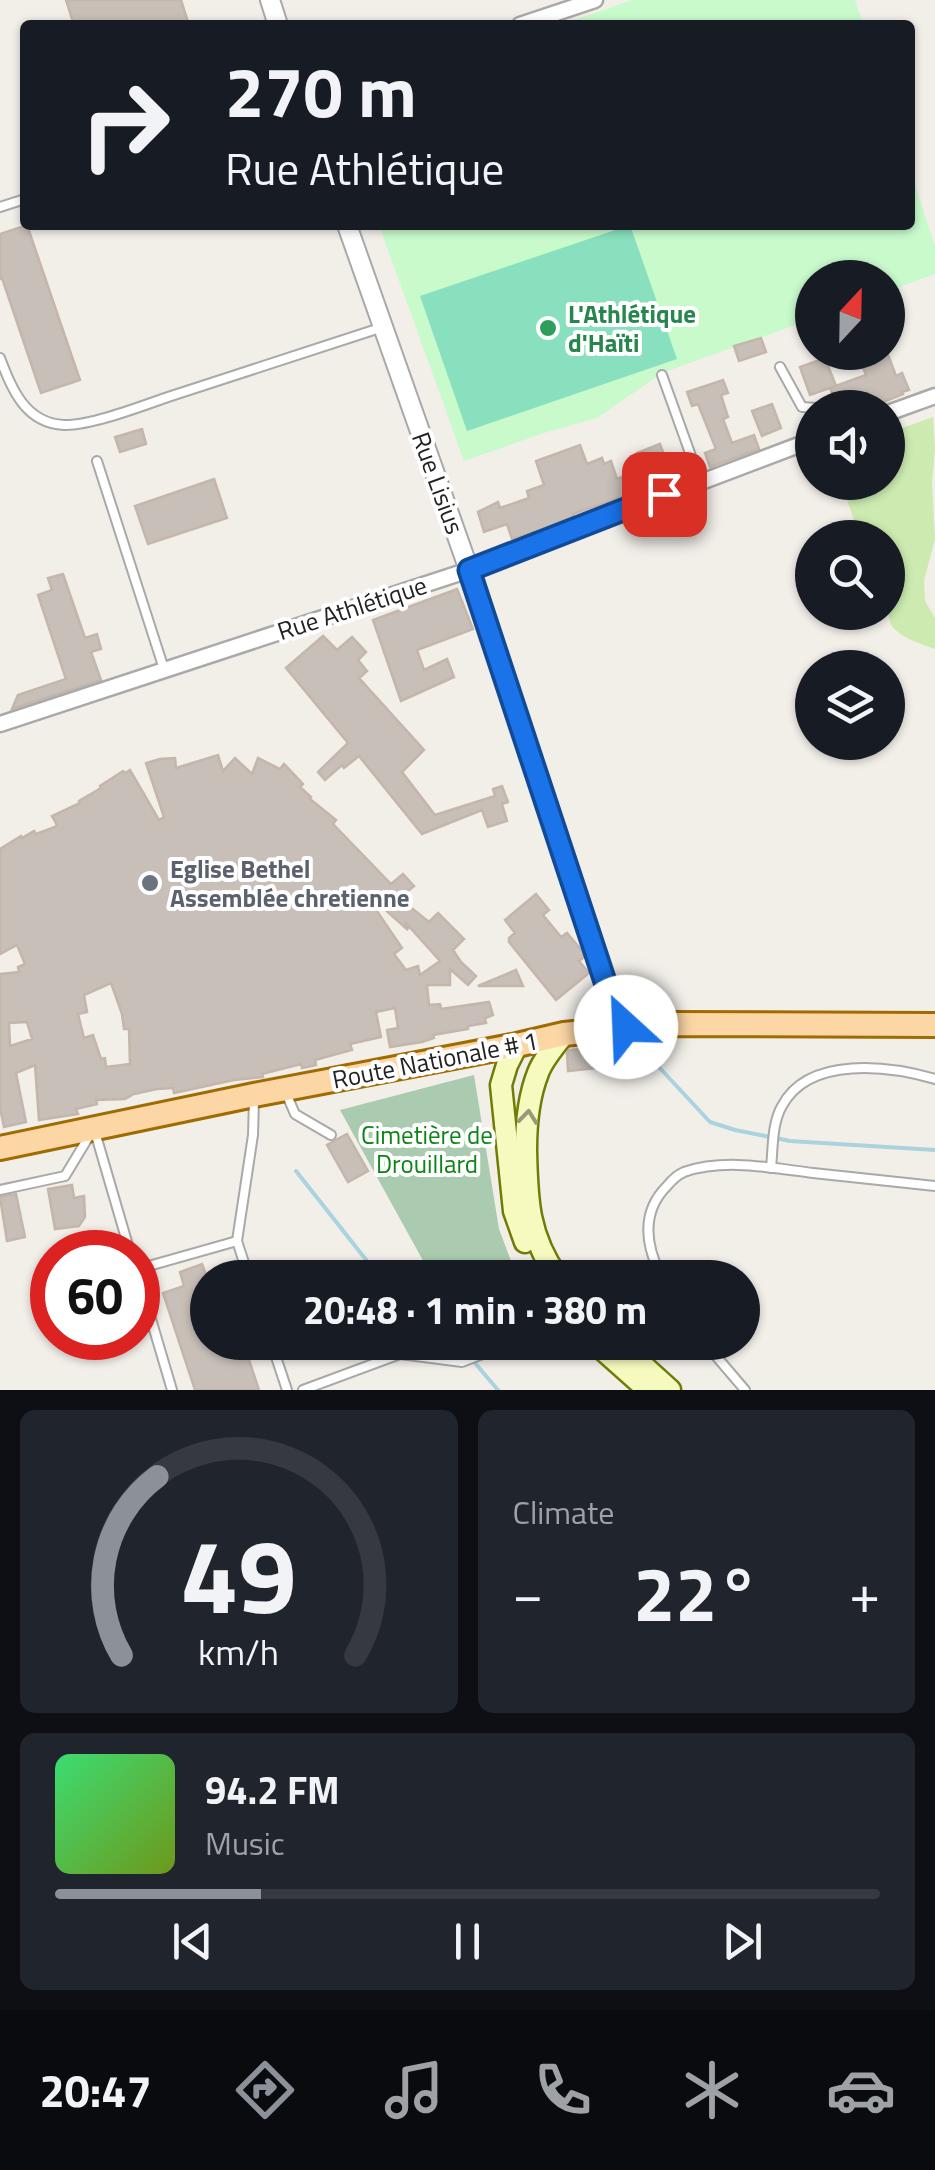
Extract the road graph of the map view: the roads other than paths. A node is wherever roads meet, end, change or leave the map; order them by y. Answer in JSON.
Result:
{"nodes":[{"id":1,"x":595,"y":0,"type":"edge"},
{"id":2,"x":535,"y":20,"type":"edge"},
{"id":3,"x":349,"y":230,"type":"edge"},
{"id":4,"x":383,"y":328,"type":"junction"},
{"id":5,"x":0,"y":358,"type":"edge"},
{"id":6,"x":780,"y":366,"type":"dead end"},
{"id":7,"x":662,"y":375,"type":"dead end"},
{"id":8,"x":795,"y":394,"type":"edge"},
{"id":9,"x":935,"y":396,"type":"edge"},
{"id":10,"x":905,"y":407,"type":"edge"},
{"id":11,"x":795,"y":446,"type":"edge"},
{"id":12,"x":98,"y":461,"type":"dead end"},
{"id":13,"x":700,"y":481,"type":"junction"},
{"id":14,"x":469,"y":570,"type":"junction"},
{"id":15,"x":164,"y":670,"type":"junction"},
{"id":16,"x":0,"y":724,"type":"edge"},
{"id":17,"x":935,"y":1025,"type":"edge"},
{"id":18,"x":623,"y":1027,"type":"junction"},
{"id":19,"x":564,"y":1034,"type":"junction"},
{"id":20,"x":516,"y":1045,"type":"junction"},
{"id":21,"x":935,"y":1079,"type":"edge"},
{"id":22,"x":284,"y":1089,"type":"junction"},
{"id":23,"x":254,"y":1095,"type":"junction"},
{"id":24,"x":94,"y":1129,"type":"junction"},
{"id":25,"x":331,"y":1135,"type":"dead end"},
{"id":26,"x":0,"y":1148,"type":"edge"},
{"id":27,"x":772,"y":1168,"type":"junction"},
{"id":28,"x":935,"y":1186,"type":"edge"},
{"id":29,"x":0,"y":1190,"type":"edge"},
{"id":30,"x":124,"y":1230,"type":"edge"},
{"id":31,"x":236,"y":1241,"type":"junction"},
{"id":32,"x":243,"y":1260,"type":"edge"},
{"id":33,"x":532,"y":1260,"type":"edge"},
{"id":34,"x":546,"y":1260,"type":"edge"},
{"id":35,"x":653,"y":1260,"type":"edge"},
{"id":36,"x":160,"y":1265,"type":"edge"},
{"id":37,"x":160,"y":1348,"type":"edge"},
{"id":38,"x":277,"y":1360,"type":"edge"},
{"id":39,"x":384,"y":1360,"type":"edge"},
{"id":40,"x":614,"y":1360,"type":"edge"},
{"id":41,"x":637,"y":1360,"type":"edge"},
{"id":42,"x":719,"y":1360,"type":"edge"},
{"id":43,"x":172,"y":1390,"type":"edge"},
{"id":44,"x":287,"y":1390,"type":"edge"},
{"id":45,"x":302,"y":1390,"type":"edge"},
{"id":46,"x":648,"y":1390,"type":"edge"},
{"id":47,"x":670,"y":1390,"type":"edge"},
{"id":48,"x":745,"y":1390,"type":"edge"}],
"edges":[{"from":1,"to":2,"type":"street"},
{"from":3,"to":4,"type":"street","name":"Rue Lisius"},
{"from":4,"to":5,"type":"lane"},
{"from":4,"to":14,"type":"street","name":"Rue Lisius"},
{"from":6,"to":8,"type":"lane"},
{"from":7,"to":13,"type":"lane"},
{"from":9,"to":10,"type":"street"},
{"from":11,"to":13,"type":"street","name":"Rue Athlétique"},
{"from":12,"to":15,"type":"lane"},
{"from":13,"to":14,"type":"street","name":"Rue Athlétique"},
{"from":14,"to":15,"type":"street","name":"Rue Athlétique"},
{"from":14,"to":18,"type":"street","name":"Rue Lisius"},
{"from":15,"to":16,"type":"street","name":"Rue Athlétique"},
{"from":17,"to":18,"type":"main road","name":"Route Nationale # 1"},
{"from":18,"to":19,"type":"main road","name":"Route Nationale # 1"},
{"from":19,"to":20,"type":"main road","name":"Route Nationale # 1"},
{"from":34,"to":19,"type":"main road","one_way":true},
{"from":20,"to":22,"type":"main road","name":"Route Nationale # 1"},
{"from":20,"to":33,"type":"main road"},
{"from":21,"to":27,"type":"lane"},
{"from":22,"to":23,"type":"main road","name":"Route Nationale # 1"},
{"from":22,"to":25,"type":"lane"},
{"from":23,"to":24,"type":"main road","name":"Route Nationale # 1"},
{"from":23,"to":31,"type":"lane"},
{"from":24,"to":26,"type":"main road","name":"Route Nationale # 1"},
{"from":24,"to":29,"type":"lane"},
{"from":24,"to":30,"type":"lane"},
{"from":27,"to":28,"type":"lane"},
{"from":27,"to":35,"type":"lane"},
{"from":31,"to":32,"type":"lane"},
{"from":31,"to":36,"type":"lane"},
{"from":37,"to":43,"type":"lane"},
{"from":38,"to":44,"type":"lane"},
{"from":39,"to":45,"type":"lane"},
{"from":40,"to":46,"type":"main road"},
{"from":41,"to":47,"type":"main road"},
{"from":42,"to":48,"type":"lane"}]}
